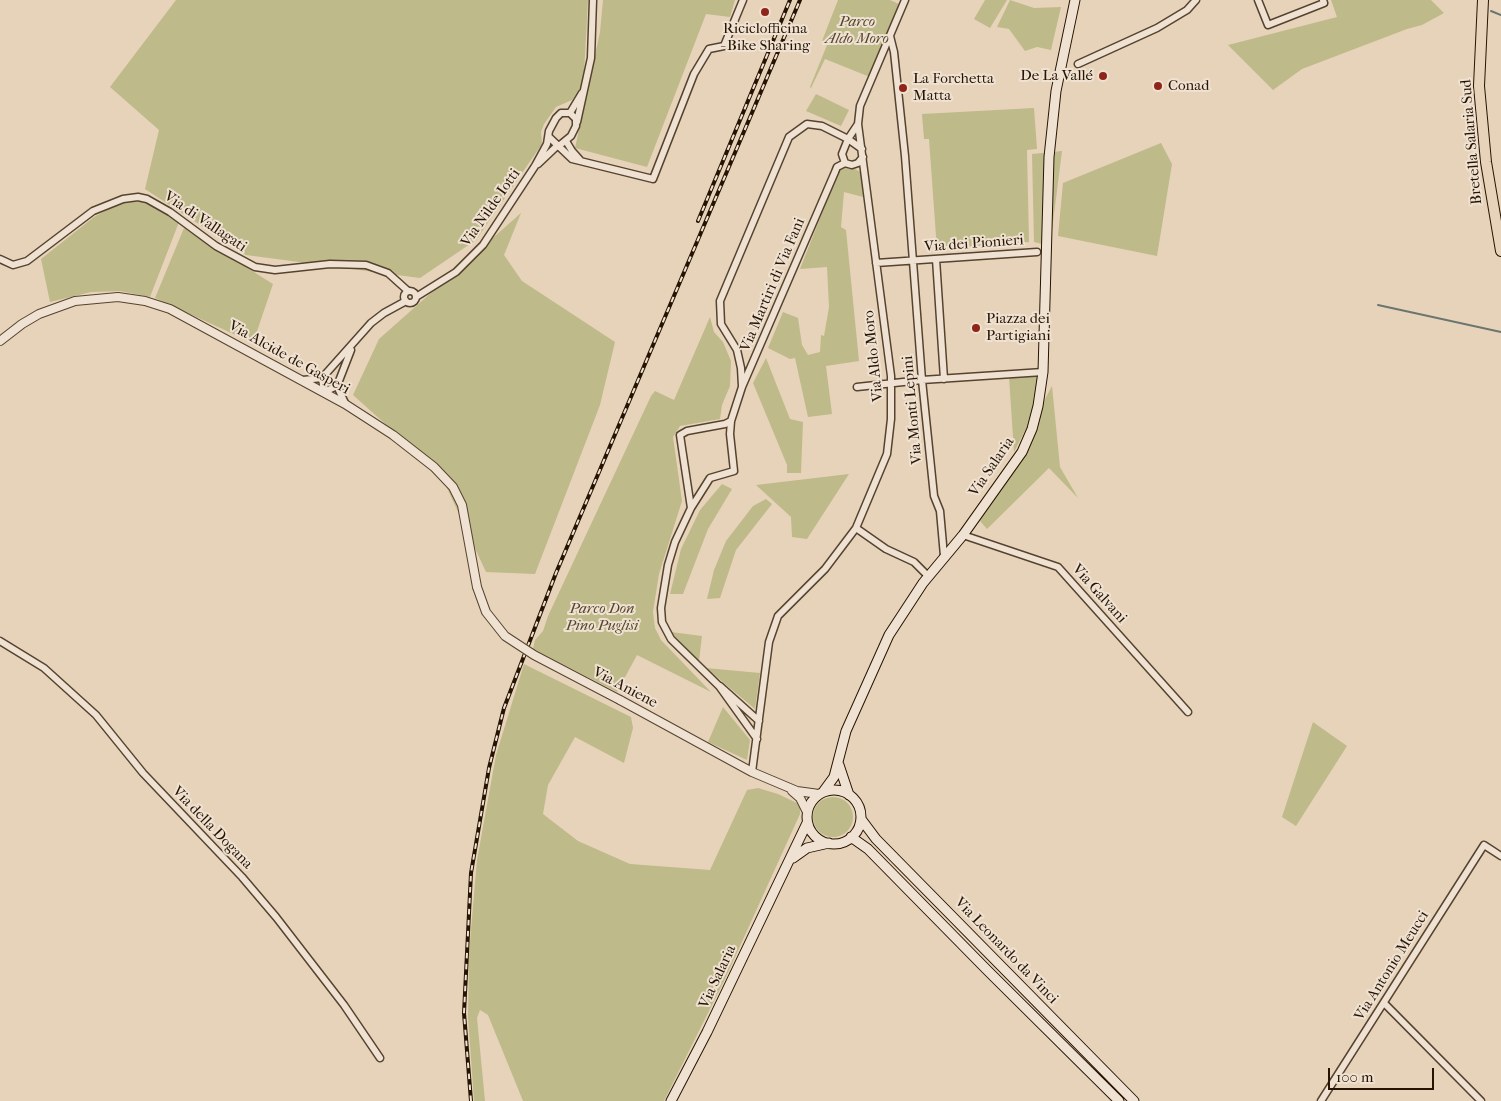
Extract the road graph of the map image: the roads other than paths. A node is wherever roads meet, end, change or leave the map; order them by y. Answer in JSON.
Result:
{"nodes":[{"id":1,"x":592,"y":0,"type":"edge"},
{"id":2,"x":743,"y":0,"type":"edge"},
{"id":3,"x":905,"y":0,"type":"edge"},
{"id":4,"x":1075,"y":0,"type":"edge"},
{"id":5,"x":1196,"y":0,"type":"edge"},
{"id":6,"x":1258,"y":0,"type":"edge"},
{"id":7,"x":1323,"y":0,"type":"edge"},
{"id":8,"x":1483,"y":0,"type":"edge"},
{"id":9,"x":890,"y":35,"type":"junction"},
{"id":10,"x":1078,"y":64,"type":"dead end"},
{"id":11,"x":584,"y":90,"type":"junction"},
{"id":12,"x":570,"y":113,"type":"junction"},
{"id":13,"x":577,"y":122,"type":"junction"},
{"id":14,"x":858,"y":124,"type":"junction"},
{"id":15,"x":549,"y":137,"type":"junction"},
{"id":16,"x":848,"y":139,"type":"junction"},
{"id":17,"x":566,"y":141,"type":"junction"},
{"id":18,"x":559,"y":145,"type":"junction"},
{"id":19,"x":862,"y":153,"type":"junction"},
{"id":20,"x":580,"y":160,"type":"junction"},
{"id":21,"x":849,"y":164,"type":"junction"},
{"id":22,"x":535,"y":166,"type":"junction"},
{"id":23,"x":866,"y":176,"type":"junction"},
{"id":24,"x":1501,"y":251,"type":"edge"},
{"id":25,"x":1037,"y":252,"type":"dead end"},
{"id":26,"x":936,"y":259,"type":"junction"},
{"id":27,"x":0,"y":260,"type":"edge"},
{"id":28,"x":913,"y":260,"type":"junction"},
{"id":29,"x":876,"y":264,"type":"junction"},
{"id":30,"x":408,"y":291,"type":"junction"},
{"id":31,"x":416,"y":296,"type":"junction"},
{"id":32,"x":406,"y":301,"type":"junction"},
{"id":33,"x":0,"y":341,"type":"edge"},
{"id":34,"x":353,"y":345,"type":"junction"},
{"id":35,"x":1043,"y":372,"type":"junction"},
{"id":36,"x":322,"y":378,"type":"junction"},
{"id":37,"x":944,"y":379,"type":"junction"},
{"id":38,"x":303,"y":380,"type":"junction"},
{"id":39,"x":922,"y":380,"type":"junction"},
{"id":40,"x":891,"y":384,"type":"junction"},
{"id":41,"x":337,"y":386,"type":"junction"},
{"id":42,"x":742,"y":387,"type":"junction"},
{"id":43,"x":857,"y":387,"type":"dead end"},
{"id":44,"x":324,"y":392,"type":"junction"},
{"id":45,"x":345,"y":404,"type":"junction"},
{"id":46,"x":731,"y":421,"type":"junction"},
{"id":47,"x":691,"y":508,"type":"junction"},
{"id":48,"x":856,"y":528,"type":"junction"},
{"id":49,"x":962,"y":535,"type":"junction"},
{"id":50,"x":944,"y":556,"type":"junction"},
{"id":51,"x":928,"y":576,"type":"junction"},
{"id":52,"x":477,"y":586,"type":"joint"},
{"id":53,"x":0,"y":641,"type":"edge"},
{"id":54,"x":719,"y":686,"type":"junction"},
{"id":55,"x":1188,"y":712,"type":"dead end"},
{"id":56,"x":759,"y":721,"type":"junction"},
{"id":57,"x":757,"y":739,"type":"junction"},
{"id":58,"x":839,"y":765,"type":"junction"},
{"id":59,"x":752,"y":772,"type":"junction"},
{"id":60,"x":786,"y":787,"type":"junction"},
{"id":61,"x":821,"y":793,"type":"junction"},
{"id":62,"x":850,"y":794,"type":"junction"},
{"id":63,"x":807,"y":812,"type":"junction"},
{"id":64,"x":860,"y":818,"type":"junction"},
{"id":65,"x":808,"y":823,"type":"junction"},
{"id":66,"x":851,"y":837,"type":"junction"},
{"id":67,"x":830,"y":843,"type":"junction"},
{"id":68,"x":1501,"y":856,"type":"edge"},
{"id":69,"x":788,"y":864,"type":"junction"},
{"id":70,"x":1384,"y":1002,"type":"junction"},
{"id":71,"x":380,"y":1058,"type":"dead end"},
{"id":72,"x":671,"y":1101,"type":"edge"},
{"id":73,"x":1120,"y":1101,"type":"edge"},
{"id":74,"x":1134,"y":1101,"type":"edge"},
{"id":75,"x":1321,"y":1101,"type":"edge"},
{"id":76,"x":1481,"y":1101,"type":"edge"}],
"edges":[{"from":1,"to":11,"type":"street","name":"Via Nilde Iotti"},
{"from":2,"to":20,"type":"street"},
{"from":3,"to":9,"type":"street","name":"Via Aldo Moro"},
{"from":4,"to":35,"type":"main road","name":"Via Salaria"},
{"from":5,"to":10,"type":"street"},
{"from":6,"to":7,"type":"street"},
{"from":8,"to":24,"type":"main road","name":"Bretella Salaria Sud"},
{"from":9,"to":14,"type":"street","name":"Via Aldo Moro"},
{"from":9,"to":28,"type":"street","name":"Via Monti Lepini"},
{"from":11,"to":12,"type":"street","name":"Via Nilde Iotti"},
{"from":11,"to":13,"type":"street","name":"Via Nilde Iotti"},
{"from":12,"to":13,"type":"street"},
{"from":12,"to":15,"type":"street","name":"Via Nilde Iotti"},
{"from":13,"to":17,"type":"street"},
{"from":14,"to":16,"type":"street"},
{"from":14,"to":19,"type":"street","name":"Via Aldo Moro"},
{"from":15,"to":18,"type":"street"},
{"from":15,"to":22,"type":"street","name":"Via Nilde Iotti"},
{"from":16,"to":19,"type":"street"},
{"from":16,"to":21,"type":"street"},
{"from":16,"to":42,"type":"street"},
{"from":17,"to":18,"type":"street"},
{"from":17,"to":20,"type":"street"},
{"from":18,"to":20,"type":"street"},
{"from":18,"to":22,"type":"street","name":"Via Nilde Iotti"},
{"from":19,"to":21,"type":"street","name":"Via Martiri di Via Fani"},
{"from":19,"to":23,"type":"street","name":"Via Aldo Moro"},
{"from":21,"to":23,"type":"street"},
{"from":21,"to":42,"type":"street","name":"Via Martiri di Via Fani"},
{"from":22,"to":31,"type":"street","name":"Via Nilde Iotti"},
{"from":23,"to":29,"type":"street","name":"Via Aldo Moro"},
{"from":25,"to":26,"type":"street","name":"Via dei Pionieri"},
{"from":26,"to":28,"type":"street","name":"Via dei Pionieri"},
{"from":26,"to":37,"type":"street"},
{"from":27,"to":30,"type":"street","name":"Via di Vallagati"},
{"from":28,"to":29,"type":"street"},
{"from":28,"to":39,"type":"street","name":"Via Monti Lepini"},
{"from":29,"to":40,"type":"street","name":"Via Aldo Moro"},
{"from":30,"to":31,"type":"street"},
{"from":30,"to":32,"type":"street"},
{"from":31,"to":32,"type":"street"},
{"from":32,"to":34,"type":"street"},
{"from":33,"to":38,"type":"street","name":"Via Alcide de Gasperi"},
{"from":34,"to":36,"type":"street"},
{"from":34,"to":41,"type":"street"},
{"from":35,"to":37,"type":"street"},
{"from":35,"to":49,"type":"main road","name":"Via Salaria"},
{"from":36,"to":38,"type":"street"},
{"from":36,"to":44,"type":"street"},
{"from":37,"to":39,"type":"street"},
{"from":38,"to":44,"type":"street","name":"Via Alcide de Gasperi"},
{"from":39,"to":40,"type":"street"},
{"from":39,"to":50,"type":"street","name":"Via Monti Lepini"},
{"from":40,"to":43,"type":"street"},
{"from":40,"to":48,"type":"street","name":"Via Aldo Moro"},
{"from":41,"to":44,"type":"street"},
{"from":41,"to":45,"type":"street"},
{"from":42,"to":46,"type":"street","name":"Via Martiri di Via Fani"},
{"from":44,"to":45,"type":"street","name":"Via Alcide de Gasperi"},
{"from":45,"to":52,"type":"street","name":"Via Alcide de Gasperi"},
{"from":46,"to":47,"type":"street","name":"Via Martiri di Via Fani"},
{"from":46,"to":47,"type":"street"},
{"from":47,"to":54,"type":"street","name":"Via Martiri di Via Fani"},
{"from":48,"to":51,"type":"street"},
{"from":48,"to":56,"type":"street","name":"Via Aldo Moro"},
{"from":49,"to":50,"type":"main road","name":"Via Salaria"},
{"from":49,"to":55,"type":"street","name":"Via Galvani"},
{"from":50,"to":51,"type":"main road","name":"Via Salaria"},
{"from":51,"to":58,"type":"main road","name":"Via Salaria"},
{"from":52,"to":59,"type":"street","name":"Via Aniene","bridge":true},
{"from":53,"to":71,"type":"street","name":"Via della Dogana"},
{"from":54,"to":56,"type":"street"},
{"from":54,"to":57,"type":"street"},
{"from":56,"to":57,"type":"street","name":"Via Aldo Moro"},
{"from":57,"to":59,"type":"street","name":"Via Aldo Moro"},
{"from":58,"to":61,"type":"main road","name":"Via Salaria"},
{"from":58,"to":62,"type":"main road"},
{"from":59,"to":60,"type":"street","name":"Via Aniene"},
{"from":60,"to":61,"type":"street","name":"Via Aniene"},
{"from":60,"to":63,"type":"street","name":"Via Aniene"},
{"from":61,"to":62,"type":"main road"},
{"from":61,"to":63,"type":"main road","name":"Via Salaria"},
{"from":62,"to":64,"type":"main road"},
{"from":63,"to":65,"type":"main road"},
{"from":64,"to":66,"type":"main road"},
{"from":64,"to":74,"type":"main road","name":"Via Leonardo da Vinci"},
{"from":65,"to":67,"type":"main road"},
{"from":65,"to":69,"type":"main road","name":"Via Salaria"},
{"from":66,"to":67,"type":"main road","name":"Via Salaria"},
{"from":66,"to":73,"type":"main road","name":"Via Leonardo da Vinci"},
{"from":67,"to":69,"type":"main road","name":"Via Salaria"},
{"from":68,"to":70,"type":"street","name":"Via Antonio Meucci"},
{"from":69,"to":72,"type":"main road","name":"Via Salaria"},
{"from":70,"to":75,"type":"street","name":"Via Antonio Meucci"},
{"from":70,"to":76,"type":"street"}]}
